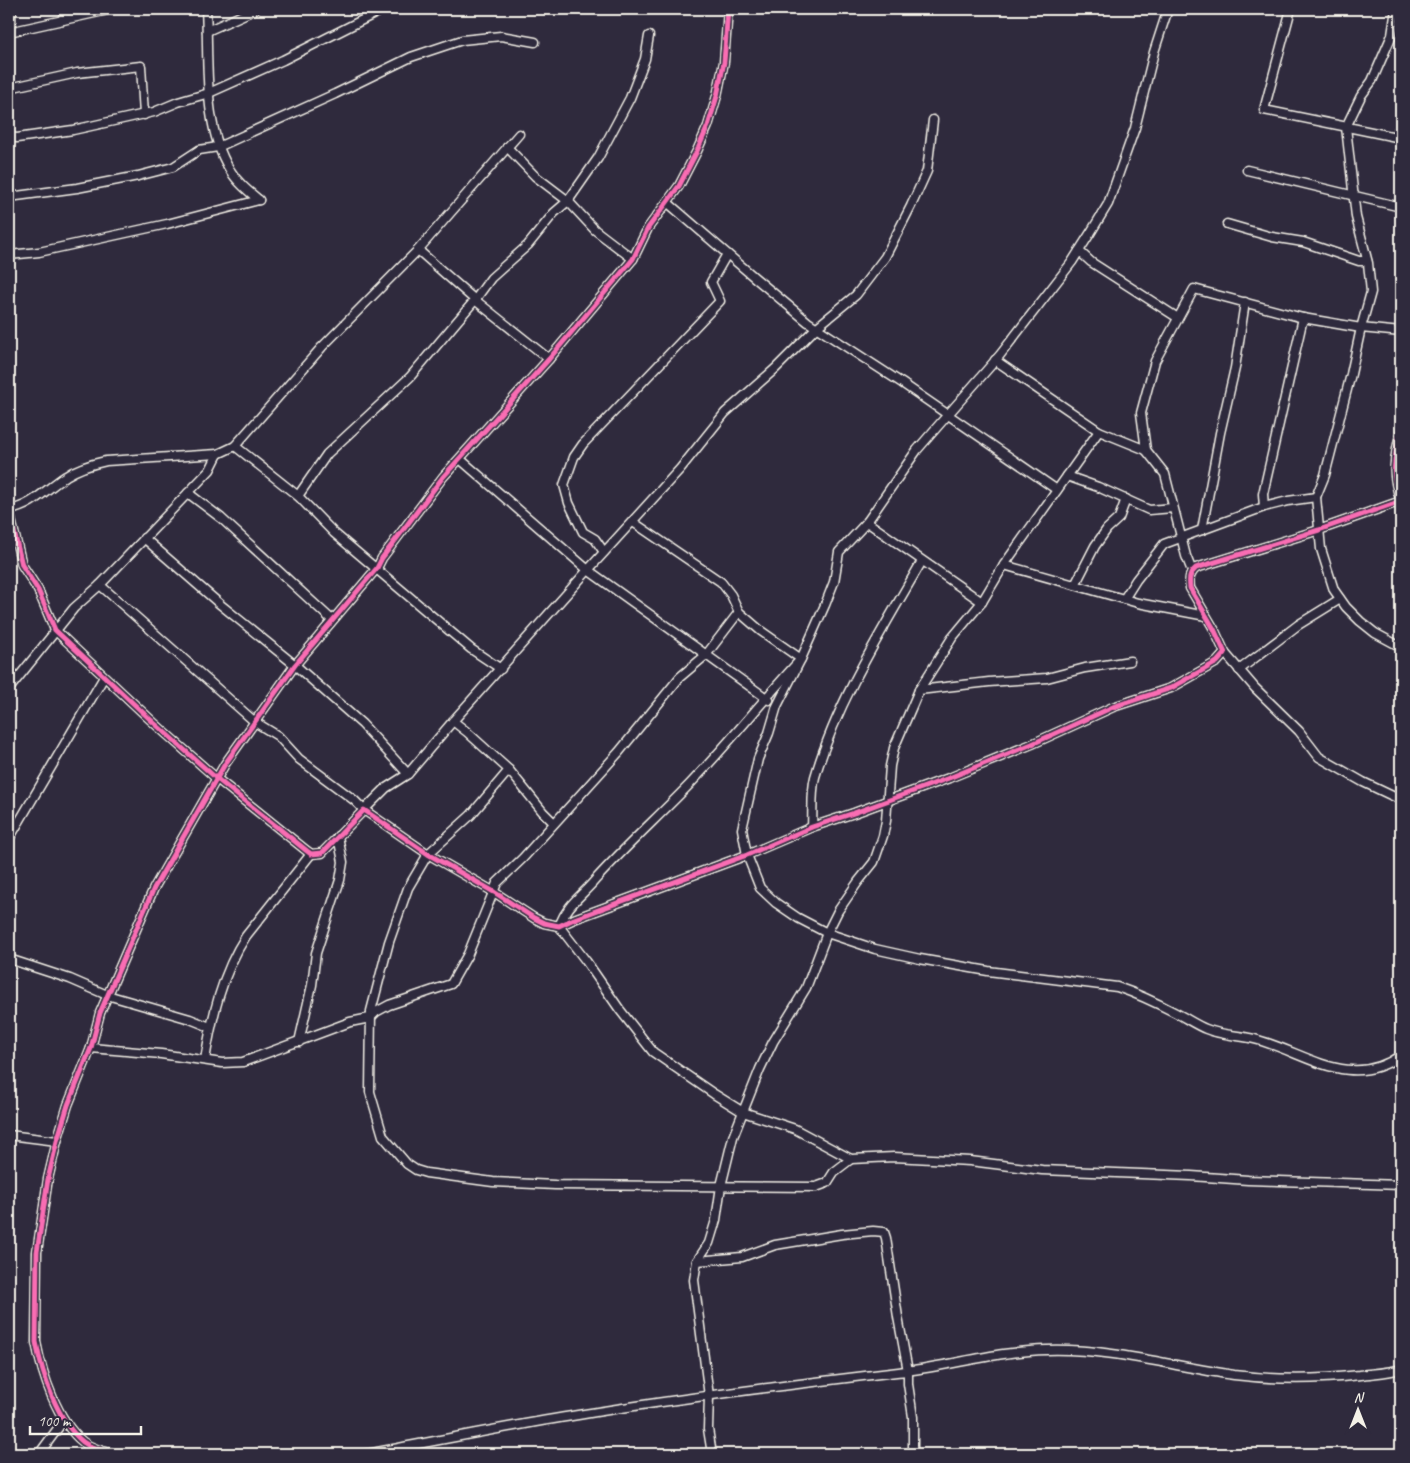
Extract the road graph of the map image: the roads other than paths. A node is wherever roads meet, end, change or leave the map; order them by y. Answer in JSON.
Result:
{"nodes":[{"id":1,"x":11,"y":9,"type":"edge"},
{"id":2,"x":64,"y":9,"type":"edge"},
{"id":3,"x":113,"y":9,"type":"edge"},
{"id":4,"x":206,"y":9,"type":"edge"},
{"id":5,"x":256,"y":9,"type":"edge"},
{"id":6,"x":384,"y":9,"type":"edge"},
{"id":7,"x":728,"y":9,"type":"edge"},
{"id":8,"x":1168,"y":9,"type":"edge"},
{"id":9,"x":1291,"y":9,"type":"edge"},
{"id":10,"x":1396,"y":9,"type":"edge"},
{"id":11,"x":63,"y":20,"type":"junction"},
{"id":12,"x":207,"y":31,"type":"junction"},
{"id":13,"x":10,"y":32,"type":"edge"},
{"id":14,"x":649,"y":36,"type":"dead end"},
{"id":15,"x":536,"y":42,"type":"dead end"},
{"id":16,"x":9,"y":88,"type":"edge"},
{"id":17,"x":209,"y":93,"type":"junction"},
{"id":18,"x":144,"y":115,"type":"junction"},
{"id":19,"x":933,"y":120,"type":"dead end"},
{"id":20,"x":1401,"y":121,"type":"edge"},
{"id":21,"x":1346,"y":127,"type":"junction"},
{"id":22,"x":519,"y":134,"type":"dead end"},
{"id":23,"x":9,"y":138,"type":"edge"},
{"id":24,"x":1399,"y":138,"type":"edge"},
{"id":25,"x":218,"y":147,"type":"junction"},
{"id":26,"x":506,"y":147,"type":"junction"},
{"id":27,"x":1247,"y":170,"type":"dead end"},
{"id":28,"x":1352,"y":195,"type":"junction"},
{"id":29,"x":9,"y":197,"type":"edge"},
{"id":30,"x":568,"y":201,"type":"junction"},
{"id":31,"x":668,"y":202,"type":"junction"},
{"id":32,"x":1401,"y":207,"type":"edge"},
{"id":33,"x":1227,"y":224,"type":"dead end"},
{"id":34,"x":418,"y":250,"type":"junction"},
{"id":35,"x":1079,"y":251,"type":"junction"},
{"id":36,"x":727,"y":254,"type":"junction"},
{"id":37,"x":9,"y":255,"type":"edge"},
{"id":38,"x":633,"y":259,"type":"junction"},
{"id":39,"x":1367,"y":261,"type":"junction"},
{"id":40,"x":475,"y":300,"type":"junction"},
{"id":41,"x":1245,"y":302,"type":"junction"},
{"id":42,"x":1178,"y":318,"type":"junction"},
{"id":43,"x":1303,"y":318,"type":"junction"},
{"id":44,"x":817,"y":327,"type":"junction"},
{"id":45,"x":1360,"y":328,"type":"junction"},
{"id":46,"x":1401,"y":332,"type":"edge"},
{"id":47,"x":549,"y":359,"type":"junction"},
{"id":48,"x":995,"y":360,"type":"junction"},
{"id":49,"x":947,"y":414,"type":"junction"},
{"id":50,"x":1099,"y":431,"type":"junction"},
{"id":51,"x":1401,"y":431,"type":"edge"},
{"id":52,"x":235,"y":446,"type":"junction"},
{"id":53,"x":1146,"y":450,"type":"junction"},
{"id":54,"x":218,"y":454,"type":"junction"},
{"id":55,"x":460,"y":459,"type":"junction"},
{"id":56,"x":1067,"y":476,"type":"junction"},
{"id":57,"x":1057,"y":490,"type":"junction"},
{"id":58,"x":188,"y":493,"type":"junction"},
{"id":59,"x":298,"y":496,"type":"junction"},
{"id":60,"x":1316,"y":497,"type":"junction"},
{"id":61,"x":1126,"y":499,"type":"junction"},
{"id":62,"x":1264,"y":507,"type":"junction"},
{"id":63,"x":1173,"y":508,"type":"junction"},
{"id":64,"x":9,"y":510,"type":"edge"},
{"id":65,"x":633,"y":522,"type":"junction"},
{"id":66,"x":866,"y":522,"type":"junction"},
{"id":67,"x":1202,"y":530,"type":"junction"},
{"id":68,"x":1319,"y":530,"type":"junction"},
{"id":69,"x":1182,"y":537,"type":"junction"},
{"id":70,"x":144,"y":538,"type":"junction"},
{"id":71,"x":604,"y":552,"type":"junction"},
{"id":72,"x":922,"y":561,"type":"junction"},
{"id":73,"x":1004,"y":565,"type":"junction"},
{"id":74,"x":377,"y":568,"type":"junction"},
{"id":75,"x":588,"y":570,"type":"junction"},
{"id":76,"x":1192,"y":571,"type":"junction"},
{"id":77,"x":100,"y":585,"type":"junction"},
{"id":78,"x":1075,"y":585,"type":"junction"},
{"id":79,"x":1340,"y":598,"type":"junction"},
{"id":80,"x":1124,"y":599,"type":"junction"},
{"id":81,"x":982,"y":602,"type":"junction"},
{"id":82,"x":739,"y":612,"type":"junction"},
{"id":83,"x":1206,"y":616,"type":"junction"},
{"id":84,"x":332,"y":620,"type":"junction"},
{"id":85,"x":55,"y":630,"type":"junction"},
{"id":86,"x":1401,"y":647,"type":"edge"},
{"id":87,"x":1225,"y":653,"type":"junction"},
{"id":88,"x":706,"y":655,"type":"junction"},
{"id":89,"x":801,"y":659,"type":"junction"},
{"id":90,"x":1130,"y":661,"type":"dead end"},
{"id":91,"x":295,"y":665,"type":"junction"},
{"id":92,"x":501,"y":669,"type":"junction"},
{"id":93,"x":1239,"y":670,"type":"junction"},
{"id":94,"x":104,"y":677,"type":"junction"},
{"id":95,"x":9,"y":689,"type":"edge"},
{"id":96,"x":920,"y":690,"type":"junction"},
{"id":97,"x":767,"y":698,"type":"junction"},
{"id":98,"x":777,"y":706,"type":"junction"},
{"id":99,"x":453,"y":721,"type":"junction"},
{"id":100,"x":254,"y":722,"type":"junction"},
{"id":101,"x":509,"y":770,"type":"junction"},
{"id":102,"x":408,"y":774,"type":"junction"},
{"id":103,"x":216,"y":778,"type":"junction"},
{"id":104,"x":888,"y":800,"type":"junction"},
{"id":105,"x":1401,"y":800,"type":"edge"},
{"id":106,"x":364,"y":810,"type":"junction"},
{"id":107,"x":554,"y":823,"type":"junction"},
{"id":108,"x":812,"y":827,"type":"junction"},
{"id":109,"x":338,"y":836,"type":"junction"},
{"id":110,"x":9,"y":839,"type":"edge"},
{"id":111,"x":311,"y":854,"type":"junction"},
{"id":112,"x":428,"y":854,"type":"junction"},
{"id":113,"x":747,"y":855,"type":"junction"},
{"id":114,"x":494,"y":892,"type":"junction"},
{"id":115,"x":559,"y":926,"type":"junction"},
{"id":116,"x":827,"y":933,"type":"junction"},
{"id":117,"x":9,"y":959,"type":"edge"},
{"id":118,"x":107,"y":995,"type":"junction"},
{"id":119,"x":370,"y":1018,"type":"junction"},
{"id":120,"x":210,"y":1027,"type":"junction"},
{"id":121,"x":299,"y":1042,"type":"junction"},
{"id":122,"x":91,"y":1048,"type":"junction"},
{"id":123,"x":1401,"y":1055,"type":"edge"},
{"id":124,"x":204,"y":1060,"type":"junction"},
{"id":125,"x":743,"y":1112,"type":"junction"},
{"id":126,"x":9,"y":1135,"type":"edge"},
{"id":127,"x":57,"y":1141,"type":"junction"},
{"id":128,"x":851,"y":1159,"type":"junction"},
{"id":129,"x":1401,"y":1185,"type":"edge"},
{"id":130,"x":721,"y":1186,"type":"junction"},
{"id":131,"x":696,"y":1261,"type":"junction"},
{"id":132,"x":1401,"y":1369,"type":"edge"},
{"id":133,"x":908,"y":1371,"type":"junction"},
{"id":134,"x":709,"y":1396,"type":"junction"},
{"id":135,"x":64,"y":1420,"type":"junction"},
{"id":136,"x":39,"y":1454,"type":"edge"},
{"id":137,"x":116,"y":1454,"type":"edge"},
{"id":138,"x":366,"y":1454,"type":"edge"},
{"id":139,"x":712,"y":1454,"type":"edge"},
{"id":140,"x":914,"y":1454,"type":"edge"}],
"edges":[{"from":1,"to":13,"type":"street"},
{"from":2,"to":11,"type":"street"},
{"from":3,"to":11,"type":"street"},
{"from":4,"to":12,"type":"street"},
{"from":5,"to":12,"type":"street"},
{"from":6,"to":17,"type":"street"},
{"from":7,"to":31,"type":"street"},
{"from":8,"to":35,"type":"street"},
{"from":9,"to":21,"type":"street"},
{"from":10,"to":21,"type":"street"},
{"from":11,"to":13,"type":"street"},
{"from":12,"to":17,"type":"street"},
{"from":14,"to":30,"type":"street"},
{"from":15,"to":25,"type":"street"},
{"from":16,"to":18,"type":"street"},
{"from":17,"to":18,"type":"street"},
{"from":17,"to":25,"type":"street"},
{"from":18,"to":23,"type":"street"},
{"from":19,"to":44,"type":"street"},
{"from":20,"to":24,"type":"street"},
{"from":21,"to":24,"type":"street"},
{"from":21,"to":28,"type":"street"},
{"from":22,"to":26,"type":"street"},
{"from":25,"to":29,"type":"street"},
{"from":25,"to":37,"type":"street"},
{"from":26,"to":30,"type":"street"},
{"from":26,"to":34,"type":"street"},
{"from":27,"to":28,"type":"street"},
{"from":28,"to":32,"type":"street"},
{"from":28,"to":39,"type":"street"},
{"from":30,"to":38,"type":"street"},
{"from":30,"to":40,"type":"street"},
{"from":31,"to":36,"type":"street"},
{"from":31,"to":38,"type":"street"},
{"from":33,"to":39,"type":"street"},
{"from":34,"to":40,"type":"street"},
{"from":34,"to":52,"type":"street"},
{"from":35,"to":42,"type":"street"},
{"from":35,"to":48,"type":"street"},
{"from":36,"to":44,"type":"street"},
{"from":36,"to":71,"type":"street"},
{"from":38,"to":47,"type":"street"},
{"from":39,"to":45,"type":"street"},
{"from":40,"to":47,"type":"street"},
{"from":40,"to":59,"type":"street"},
{"from":41,"to":42,"type":"street"},
{"from":41,"to":43,"type":"street"},
{"from":41,"to":67,"type":"street"},
{"from":42,"to":53,"type":"street"},
{"from":43,"to":45,"type":"street"},
{"from":43,"to":62,"type":"street"},
{"from":44,"to":49,"type":"street"},
{"from":44,"to":65,"type":"street"},
{"from":45,"to":46,"type":"street"},
{"from":45,"to":60,"type":"street"},
{"from":47,"to":55,"type":"street"},
{"from":48,"to":49,"type":"street"},
{"from":48,"to":50,"type":"street"},
{"from":49,"to":57,"type":"street"},
{"from":49,"to":66,"type":"street"},
{"from":50,"to":53,"type":"street"},
{"from":50,"to":56,"type":"street"},
{"from":51,"to":68,"type":"street"},
{"from":52,"to":54,"type":"street"},
{"from":52,"to":59,"type":"street"},
{"from":53,"to":63,"type":"street"},
{"from":54,"to":58,"type":"street"},
{"from":54,"to":64,"type":"street"},
{"from":55,"to":74,"type":"street"},
{"from":55,"to":75,"type":"street"},
{"from":56,"to":57,"type":"street"},
{"from":56,"to":61,"type":"street"},
{"from":57,"to":73,"type":"street"},
{"from":58,"to":70,"type":"street"},
{"from":58,"to":84,"type":"street"},
{"from":59,"to":74,"type":"street"},
{"from":60,"to":62,"type":"street"},
{"from":60,"to":68,"type":"street"},
{"from":61,"to":63,"type":"street"},
{"from":61,"to":78,"type":"street"},
{"from":62,"to":67,"type":"street"},
{"from":63,"to":69,"type":"street"},
{"from":64,"to":85,"type":"street"},
{"from":65,"to":71,"type":"street"},
{"from":65,"to":82,"type":"street"},
{"from":66,"to":72,"type":"street"},
{"from":66,"to":89,"type":"street"},
{"from":67,"to":69,"type":"street"},
{"from":68,"to":76,"type":"street"},
{"from":68,"to":79,"type":"street"},
{"from":69,"to":76,"type":"street"},
{"from":69,"to":80,"type":"street"},
{"from":70,"to":77,"type":"street"},
{"from":70,"to":91,"type":"street"},
{"from":71,"to":75,"type":"street"},
{"from":72,"to":81,"type":"street"},
{"from":72,"to":108,"type":"street"},
{"from":73,"to":78,"type":"street"},
{"from":73,"to":81,"type":"street"},
{"from":74,"to":84,"type":"street"},
{"from":74,"to":92,"type":"street"},
{"from":75,"to":88,"type":"street"},
{"from":75,"to":92,"type":"street"},
{"from":76,"to":83,"type":"street"},
{"from":77,"to":85,"type":"street"},
{"from":77,"to":100,"type":"street"},
{"from":78,"to":80,"type":"street"},
{"from":79,"to":86,"type":"street"},
{"from":79,"to":93,"type":"street"},
{"from":80,"to":83,"type":"street"},
{"from":81,"to":96,"type":"street"},
{"from":82,"to":88,"type":"street"},
{"from":82,"to":89,"type":"street"},
{"from":83,"to":87,"type":"street"},
{"from":84,"to":91,"type":"street"},
{"from":85,"to":94,"type":"street"},
{"from":85,"to":95,"type":"street"},
{"from":87,"to":93,"type":"street"},
{"from":87,"to":104,"type":"street"},
{"from":88,"to":97,"type":"street"},
{"from":88,"to":107,"type":"street"},
{"from":89,"to":97,"type":"street"},
{"from":89,"to":98,"type":"street"},
{"from":90,"to":96,"type":"street"},
{"from":91,"to":100,"type":"street"},
{"from":91,"to":102,"type":"street"},
{"from":92,"to":99,"type":"street"},
{"from":93,"to":105,"type":"street"},
{"from":94,"to":103,"type":"street"},
{"from":94,"to":110,"type":"street"},
{"from":96,"to":104,"type":"street"},
{"from":97,"to":98,"type":"street"},
{"from":97,"to":115,"type":"street"},
{"from":98,"to":113,"type":"street"},
{"from":99,"to":101,"type":"street"},
{"from":99,"to":102,"type":"street"},
{"from":100,"to":103,"type":"street"},
{"from":100,"to":106,"type":"street"},
{"from":101,"to":107,"type":"street"},
{"from":101,"to":112,"type":"street"},
{"from":102,"to":106,"type":"street"},
{"from":103,"to":111,"type":"street"},
{"from":103,"to":118,"type":"street"},
{"from":104,"to":108,"type":"street"},
{"from":104,"to":116,"type":"street"},
{"from":106,"to":109,"type":"street"},
{"from":106,"to":112,"type":"street"},
{"from":107,"to":114,"type":"street"},
{"from":108,"to":113,"type":"street"},
{"from":109,"to":111,"type":"street"},
{"from":109,"to":121,"type":"street"},
{"from":111,"to":120,"type":"street"},
{"from":112,"to":114,"type":"street"},
{"from":112,"to":119,"type":"street"},
{"from":113,"to":115,"type":"street"},
{"from":113,"to":116,"type":"street"},
{"from":114,"to":115,"type":"street"},
{"from":114,"to":119,"type":"street"},
{"from":115,"to":125,"type":"street"},
{"from":116,"to":123,"type":"street"},
{"from":116,"to":125,"type":"street"},
{"from":117,"to":118,"type":"street"},
{"from":118,"to":120,"type":"street"},
{"from":118,"to":122,"type":"street"},
{"from":119,"to":121,"type":"street"},
{"from":119,"to":130,"type":"street"},
{"from":120,"to":124,"type":"street"},
{"from":121,"to":124,"type":"street"},
{"from":122,"to":124,"type":"street"},
{"from":122,"to":127,"type":"street"},
{"from":125,"to":128,"type":"street"},
{"from":125,"to":130,"type":"street"},
{"from":126,"to":127,"type":"street"},
{"from":127,"to":135,"type":"street"},
{"from":128,"to":129,"type":"street"},
{"from":128,"to":130,"type":"street"},
{"from":130,"to":131,"type":"street"},
{"from":131,"to":133,"type":"street"},
{"from":131,"to":134,"type":"street"},
{"from":132,"to":133,"type":"street"},
{"from":133,"to":134,"type":"street"},
{"from":133,"to":140,"type":"street"},
{"from":134,"to":138,"type":"street"},
{"from":134,"to":139,"type":"street"},
{"from":135,"to":136,"type":"street"},
{"from":135,"to":137,"type":"street"}]}
